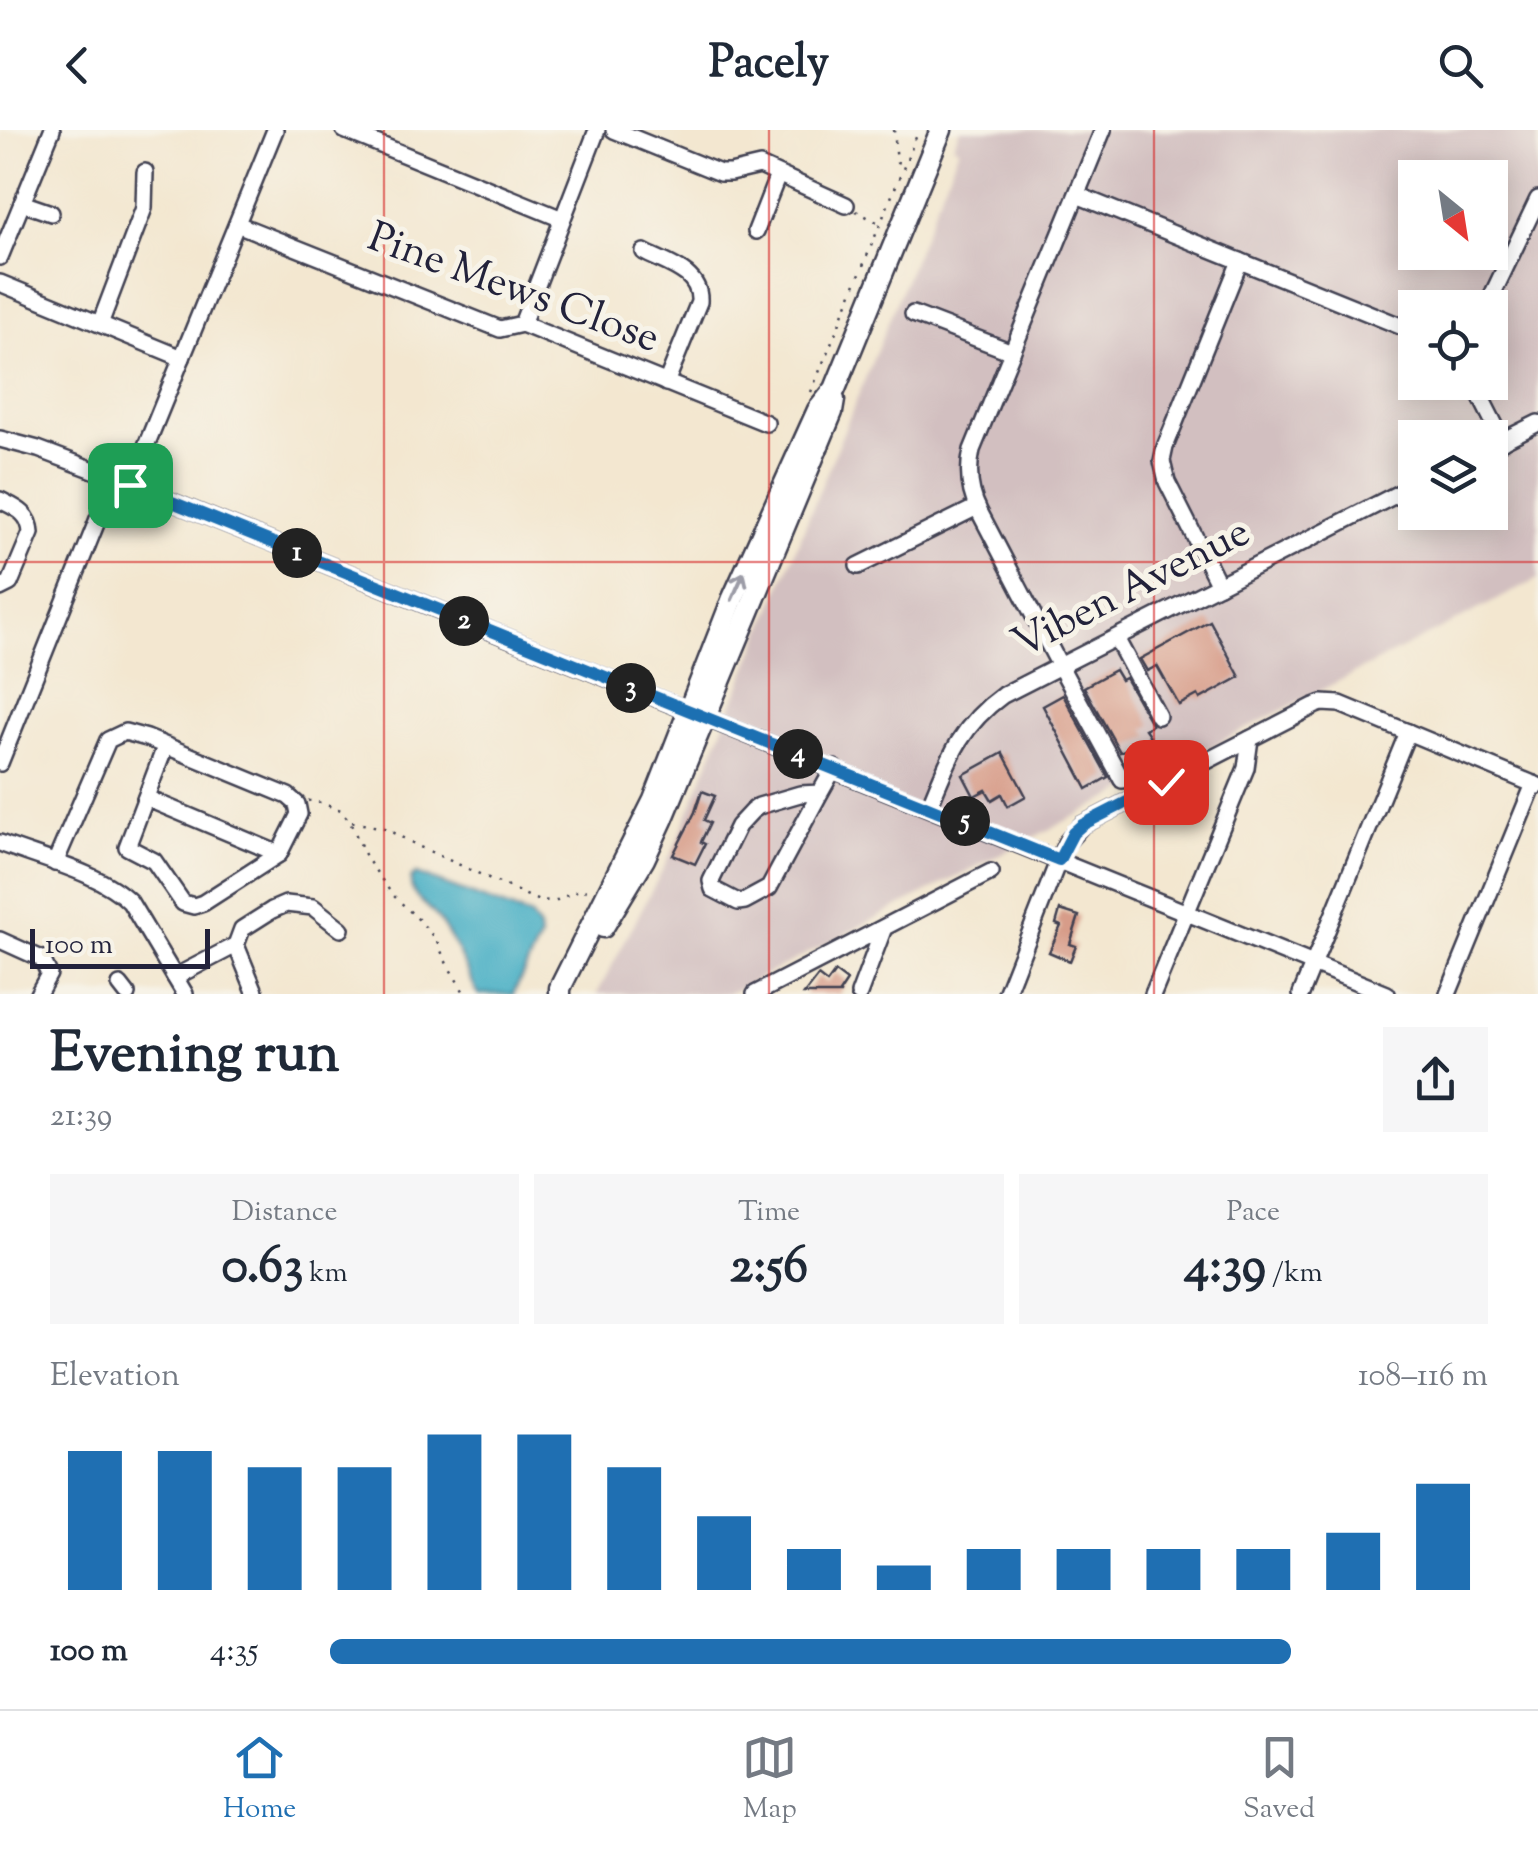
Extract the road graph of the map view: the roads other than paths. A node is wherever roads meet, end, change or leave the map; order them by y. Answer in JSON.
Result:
{"nodes":[{"id":1,"x":52,"y":130,"type":"edge"},
{"id":2,"x":275,"y":130,"type":"edge"},
{"id":3,"x":344,"y":130,"type":"edge"},
{"id":4,"x":598,"y":130,"type":"edge"},
{"id":5,"x":614,"y":130,"type":"edge"},
{"id":6,"x":941,"y":130,"type":"edge"},
{"id":7,"x":1103,"y":130,"type":"edge"},
{"id":8,"x":145,"y":172,"type":"dead end"},
{"id":9,"x":778,"y":174,"type":"junction"},
{"id":10,"x":1077,"y":195,"type":"junction"},
{"id":11,"x":1538,"y":198,"type":"edge"},
{"id":12,"x":22,"y":203,"type":"junction"},
{"id":13,"x":846,"y":205,"type":"road end"},
{"id":14,"x":51,"y":213,"type":"dead end"},
{"id":15,"x":562,"y":219,"type":"junction"},
{"id":16,"x":237,"y":224,"type":"junction"},
{"id":17,"x":756,"y":230,"type":"dead end"},
{"id":18,"x":644,"y":252,"type":"dead end"},
{"id":19,"x":0,"y":257,"type":"edge"},
{"id":20,"x":1240,"y":261,"type":"junction"},
{"id":21,"x":0,"y":283,"type":"edge"},
{"id":22,"x":1495,"y":290,"type":"edge"},
{"id":23,"x":913,"y":314,"type":"dead end"},
{"id":24,"x":100,"y":324,"type":"junction"},
{"id":25,"x":522,"y":324,"type":"junction"},
{"id":26,"x":1398,"y":325,"type":"edge"},
{"id":27,"x":1012,"y":352,"type":"junction"},
{"id":28,"x":182,"y":358,"type":"junction"},
{"id":29,"x":666,"y":382,"type":"junction"},
{"id":30,"x":1538,"y":422,"type":"edge"},
{"id":31,"x":766,"y":424,"type":"dead end"},
{"id":32,"x":1508,"y":438,"type":"edge"},
{"id":33,"x":0,"y":439,"type":"edge"},
{"id":34,"x":114,"y":479,"type":"junction"},
{"id":35,"x":130,"y":485,"type":"junction"},
{"id":36,"x":1398,"y":494,"type":"edge"},
{"id":37,"x":0,"y":500,"type":"edge"},
{"id":38,"x":976,"y":507,"type":"junction"},
{"id":39,"x":858,"y":566,"type":"dead end"},
{"id":40,"x":1219,"y":585,"type":"junction"},
{"id":41,"x":0,"y":588,"type":"edge"},
{"id":42,"x":1116,"y":638,"type":"junction"},
{"id":43,"x":1060,"y":666,"type":"junction"},
{"id":44,"x":696,"y":714,"type":"junction"},
{"id":45,"x":1158,"y":716,"type":"dead end"},
{"id":46,"x":1408,"y":732,"type":"junction"},
{"id":47,"x":1250,"y":738,"type":"junction"},
{"id":48,"x":165,"y":747,"type":"junction"},
{"id":49,"x":0,"y":763,"type":"edge"},
{"id":50,"x":834,"y":768,"type":"junction"},
{"id":51,"x":1122,"y":780,"type":"dead end"},
{"id":52,"x":1536,"y":785,"type":"edge"},
{"id":53,"x":820,"y":793,"type":"junction"},
{"id":54,"x":146,"y":798,"type":"junction"},
{"id":55,"x":929,"y":807,"type":"junction"},
{"id":56,"x":0,"y":843,"type":"edge"},
{"id":57,"x":280,"y":854,"type":"junction"},
{"id":58,"x":1059,"y":860,"type":"junction"},
{"id":59,"x":55,"y":864,"type":"junction"},
{"id":60,"x":991,"y":872,"type":"dead end"},
{"id":61,"x":1187,"y":912,"type":"junction"},
{"id":62,"x":341,"y":930,"type":"dead end"},
{"id":63,"x":883,"y":930,"type":"junction"},
{"id":64,"x":0,"y":940,"type":"edge"},
{"id":65,"x":236,"y":945,"type":"junction"},
{"id":66,"x":1314,"y":963,"type":"junction"},
{"id":67,"x":175,"y":977,"type":"junction"},
{"id":68,"x":38,"y":994,"type":"edge"},
{"id":69,"x":185,"y":994,"type":"edge"},
{"id":70,"x":256,"y":994,"type":"edge"},
{"id":71,"x":563,"y":994,"type":"edge"},
{"id":72,"x":755,"y":994,"type":"edge"},
{"id":73,"x":858,"y":994,"type":"edge"},
{"id":74,"x":1006,"y":994,"type":"edge"},
{"id":75,"x":1153,"y":994,"type":"edge"},
{"id":76,"x":1301,"y":994,"type":"edge"},
{"id":77,"x":1387,"y":994,"type":"edge"},
{"id":78,"x":1448,"y":994,"type":"edge"}],
"edges":[{"from":1,"to":12,"type":"street"},
{"from":2,"to":16,"type":"street"},
{"from":3,"to":15,"type":"street"},
{"from":4,"to":15,"type":"street"},
{"from":5,"to":9,"type":"street"},
{"from":6,"to":44,"type":"main road"},
{"from":7,"to":10,"type":"street"},
{"from":8,"to":24,"type":"street"},
{"from":9,"to":13,"type":"street"},
{"from":9,"to":17,"type":"street"},
{"from":10,"to":20,"type":"street"},
{"from":10,"to":27,"type":"street"},
{"from":11,"to":22,"type":"street"},
{"from":12,"to":14,"type":"street"},
{"from":12,"to":19,"type":"street"},
{"from":15,"to":25,"type":"street"},
{"from":16,"to":25,"type":"street","name":"Pine Mews Close"},
{"from":16,"to":28,"type":"street"},
{"from":18,"to":29,"type":"street"},
{"from":20,"to":26,"type":"street"},
{"from":20,"to":40,"type":"street"},
{"from":21,"to":24,"type":"street"},
{"from":23,"to":27,"type":"street"},
{"from":24,"to":28,"type":"street"},
{"from":25,"to":29,"type":"street","name":"Pine Mews Close"},
{"from":27,"to":38,"type":"street"},
{"from":28,"to":35,"type":"street"},
{"from":29,"to":31,"type":"street","name":"Pine Mews Close"},
{"from":30,"to":32,"type":"street"},
{"from":33,"to":34,"type":"street"},
{"from":34,"to":35,"type":"street"},
{"from":34,"to":49,"type":"street"},
{"from":35,"to":44,"type":"street"},
{"from":36,"to":40,"type":"street","name":"Viben Avenue"},
{"from":37,"to":41,"type":"street"},
{"from":38,"to":39,"type":"street"},
{"from":38,"to":43,"type":"street"},
{"from":40,"to":42,"type":"street","name":"Viben Avenue"},
{"from":42,"to":43,"type":"street","name":"Viben Avenue"},
{"from":42,"to":45,"type":"street"},
{"from":43,"to":51,"type":"street"},
{"from":43,"to":55,"type":"street","name":"Viben Avenue"},
{"from":44,"to":50,"type":"street"},
{"from":44,"to":71,"type":"main road"},
{"from":46,"to":47,"type":"street"},
{"from":46,"to":52,"type":"street"},
{"from":46,"to":66,"type":"street"},
{"from":47,"to":58,"type":"street"},
{"from":47,"to":61,"type":"street"},
{"from":48,"to":54,"type":"street"},
{"from":48,"to":57,"type":"street"},
{"from":48,"to":59,"type":"street"},
{"from":50,"to":53,"type":"street"},
{"from":50,"to":55,"type":"street"},
{"from":52,"to":78,"type":"street"},
{"from":53,"to":53,"type":"street"},
{"from":54,"to":57,"type":"street"},
{"from":54,"to":57,"type":"street"},
{"from":55,"to":58,"type":"street"},
{"from":56,"to":59,"type":"street"},
{"from":58,"to":61,"type":"street"},
{"from":58,"to":74,"type":"street"},
{"from":59,"to":67,"type":"street"},
{"from":60,"to":63,"type":"street"},
{"from":61,"to":66,"type":"street"},
{"from":61,"to":75,"type":"street"},
{"from":62,"to":65,"type":"street"},
{"from":63,"to":72,"type":"street"},
{"from":63,"to":73,"type":"street"},
{"from":64,"to":68,"type":"street"},
{"from":65,"to":67,"type":"street"},
{"from":65,"to":70,"type":"street"},
{"from":66,"to":76,"type":"street"},
{"from":66,"to":77,"type":"street"},
{"from":67,"to":69,"type":"street"}]}
